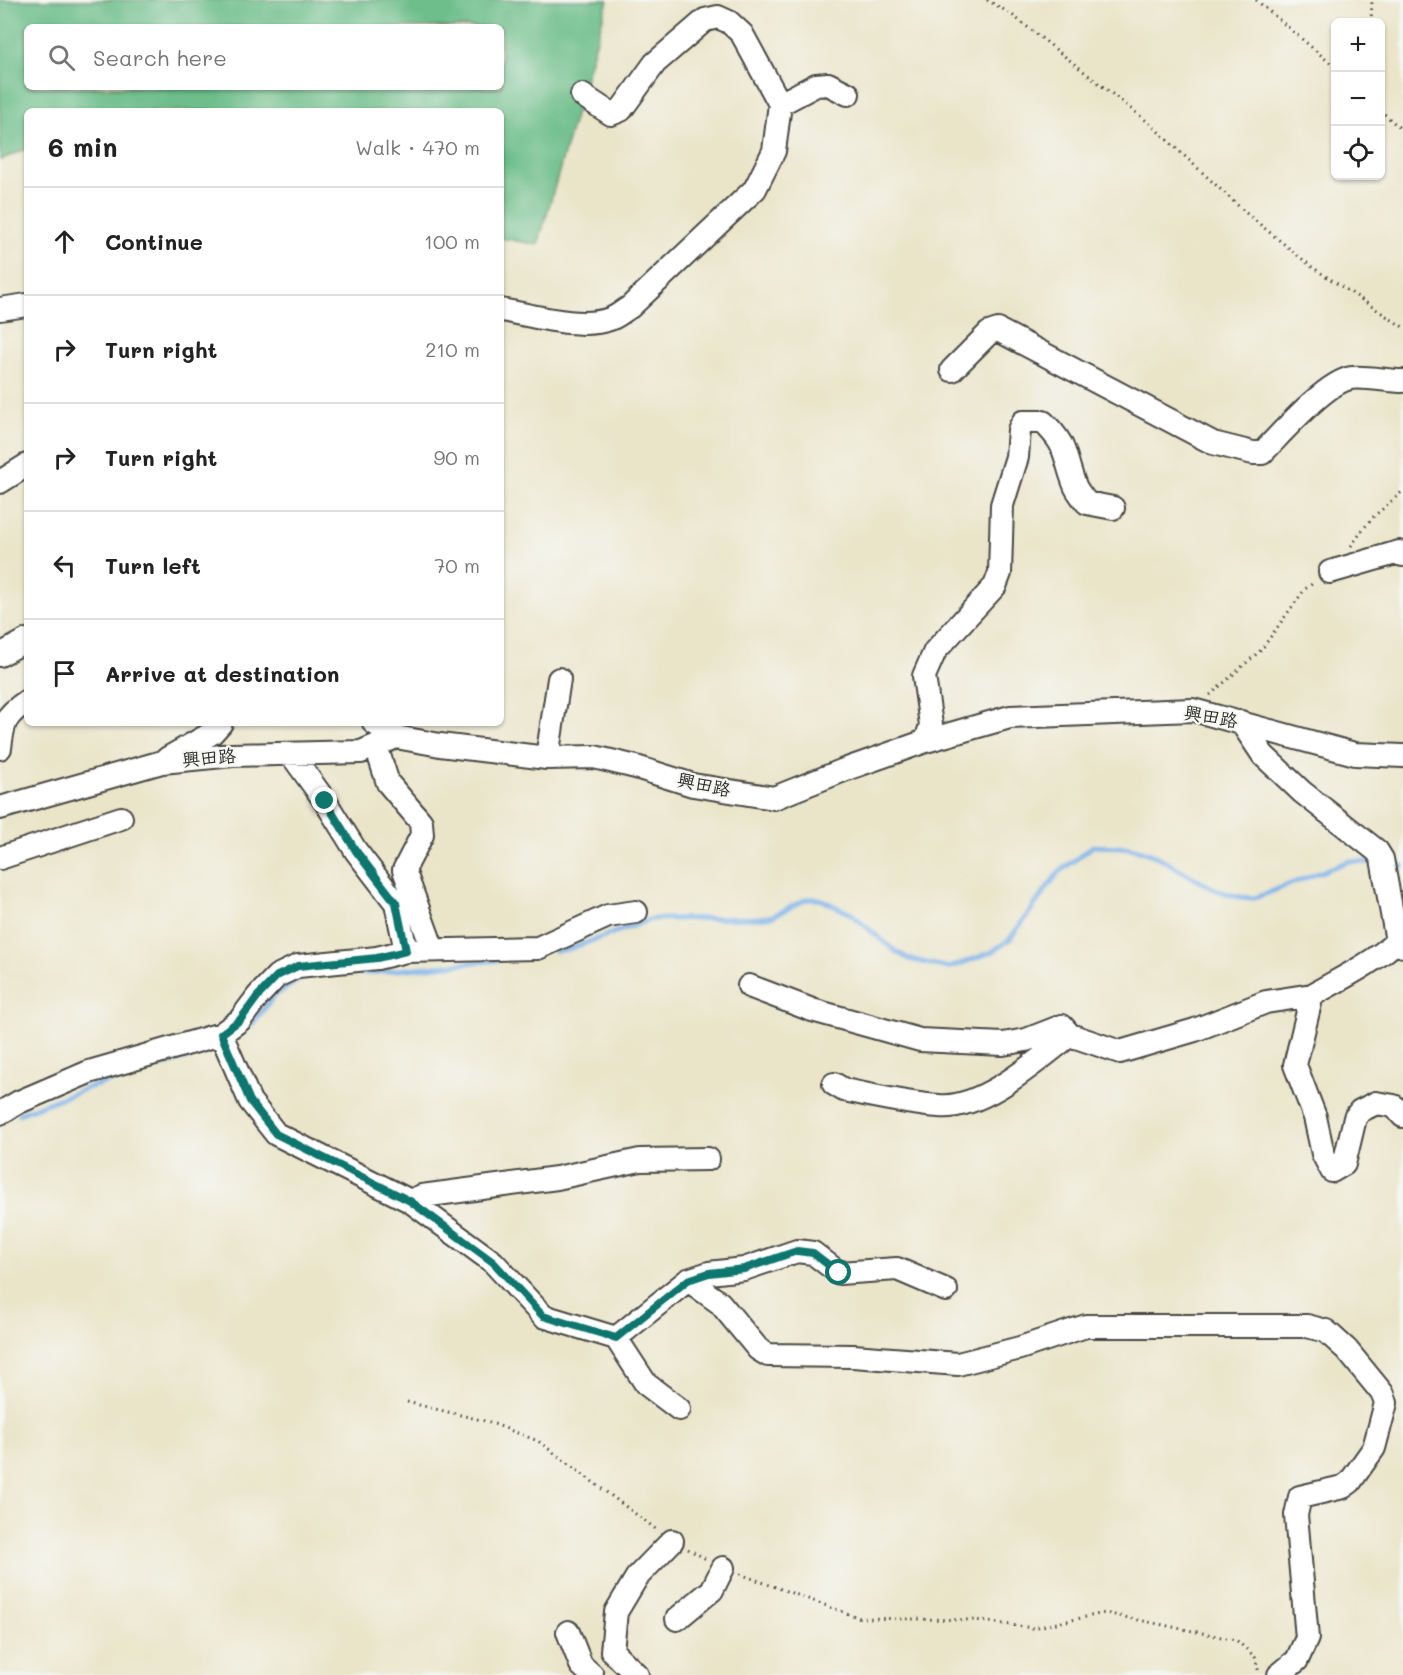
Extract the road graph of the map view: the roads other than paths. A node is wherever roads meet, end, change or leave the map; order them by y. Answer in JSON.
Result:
{"nodes":[{"id":1,"x":582,"y":94,"type":"dead end"},
{"id":2,"x":848,"y":94,"type":"dead end"},
{"id":3,"x":780,"y":104,"type":"junction"},
{"id":4,"x":24,"y":305,"type":"edge"},
{"id":5,"x":0,"y":309,"type":"edge"},
{"id":6,"x":504,"y":310,"type":"edge"},
{"id":7,"x":952,"y":370,"type":"dead end"},
{"id":8,"x":1403,"y":381,"type":"edge"},
{"id":9,"x":24,"y":467,"type":"edge"},
{"id":10,"x":0,"y":483,"type":"edge"},
{"id":11,"x":1113,"y":508,"type":"dead end"},
{"id":12,"x":1403,"y":555,"type":"edge"},
{"id":13,"x":1330,"y":572,"type":"road end"},
{"id":14,"x":24,"y":642,"type":"edge"},
{"id":15,"x":0,"y":655,"type":"edge"},
{"id":16,"x":559,"y":679,"type":"dead end"},
{"id":17,"x":13,"y":706,"type":"edge"},
{"id":18,"x":1241,"y":722,"type":"junction"},
{"id":19,"x":214,"y":726,"type":"edge"},
{"id":20,"x":379,"y":726,"type":"edge"},
{"id":21,"x":396,"y":737,"type":"junction"},
{"id":22,"x":926,"y":741,"type":"junction"},
{"id":23,"x":376,"y":747,"type":"junction"},
{"id":24,"x":0,"y":748,"type":"edge"},
{"id":25,"x":291,"y":754,"type":"junction"},
{"id":26,"x":1403,"y":756,"type":"edge"},
{"id":27,"x":547,"y":758,"type":"junction"},
{"id":28,"x":162,"y":762,"type":"junction"},
{"id":29,"x":1,"y":805,"type":"edge"},
{"id":30,"x":121,"y":818,"type":"dead end"},
{"id":31,"x":0,"y":858,"type":"edge"},
{"id":32,"x":636,"y":912,"type":"dead end"},
{"id":33,"x":1400,"y":944,"type":"edge"},
{"id":34,"x":433,"y":950,"type":"junction"},
{"id":35,"x":406,"y":951,"type":"junction"},
{"id":36,"x":750,"y":986,"type":"dead end"},
{"id":37,"x":1312,"y":995,"type":"junction"},
{"id":38,"x":221,"y":1034,"type":"junction"},
{"id":39,"x":1070,"y":1035,"type":"junction"},
{"id":40,"x":834,"y":1084,"type":"dead end"},
{"id":41,"x":0,"y":1113,"type":"edge"},
{"id":42,"x":1403,"y":1116,"type":"edge"},
{"id":43,"x":708,"y":1159,"type":"dead end"},
{"id":44,"x":410,"y":1201,"type":"junction"},
{"id":45,"x":688,"y":1280,"type":"junction"},
{"id":46,"x":946,"y":1290,"type":"dead end"},
{"id":47,"x":616,"y":1338,"type":"junction"},
{"id":48,"x":679,"y":1409,"type":"dead end"},
{"id":49,"x":672,"y":1541,"type":"road end"},
{"id":50,"x":723,"y":1568,"type":"road end"},
{"id":51,"x":677,"y":1619,"type":"dead end"},
{"id":52,"x":568,"y":1632,"type":"dead end"},
{"id":53,"x":592,"y":1675,"type":"edge"},
{"id":54,"x":637,"y":1675,"type":"edge"},
{"id":55,"x":1279,"y":1675,"type":"edge"}],
"edges":[{"from":1,"to":3,"type":"street"},
{"from":2,"to":3,"type":"street"},
{"from":3,"to":6,"type":"street"},
{"from":4,"to":5,"type":"street"},
{"from":7,"to":8,"type":"street"},
{"from":9,"to":10,"type":"street"},
{"from":11,"to":22,"type":"street"},
{"from":12,"to":13,"type":"street"},
{"from":14,"to":15,"type":"street"},
{"from":16,"to":27,"type":"street"},
{"from":17,"to":24,"type":"street"},
{"from":18,"to":22,"type":"street","name":"興田路"},
{"from":18,"to":26,"type":"street","name":"興田路"},
{"from":18,"to":33,"type":"street"},
{"from":19,"to":28,"type":"street"},
{"from":20,"to":21,"type":"street"},
{"from":21,"to":23,"type":"street","name":"興田路"},
{"from":21,"to":27,"type":"street","name":"興田路"},
{"from":22,"to":27,"type":"street","name":"興田路"},
{"from":23,"to":25,"type":"street","name":"興田路"},
{"from":23,"to":34,"type":"street"},
{"from":25,"to":28,"type":"street","name":"興田路"},
{"from":25,"to":35,"type":"street"},
{"from":28,"to":29,"type":"street","name":"興田路"},
{"from":30,"to":31,"type":"street"},
{"from":32,"to":34,"type":"street"},
{"from":33,"to":37,"type":"street"},
{"from":34,"to":35,"type":"street"},
{"from":35,"to":38,"type":"street"},
{"from":36,"to":39,"type":"street"},
{"from":37,"to":39,"type":"street"},
{"from":37,"to":42,"type":"street"},
{"from":38,"to":41,"type":"street"},
{"from":38,"to":44,"type":"street"},
{"from":39,"to":40,"type":"street"},
{"from":43,"to":44,"type":"street"},
{"from":44,"to":47,"type":"street"},
{"from":45,"to":46,"type":"street"},
{"from":45,"to":47,"type":"street"},
{"from":45,"to":55,"type":"street"},
{"from":47,"to":48,"type":"street"},
{"from":49,"to":54,"type":"street"},
{"from":50,"to":51,"type":"street"},
{"from":52,"to":53,"type":"street"}]}
